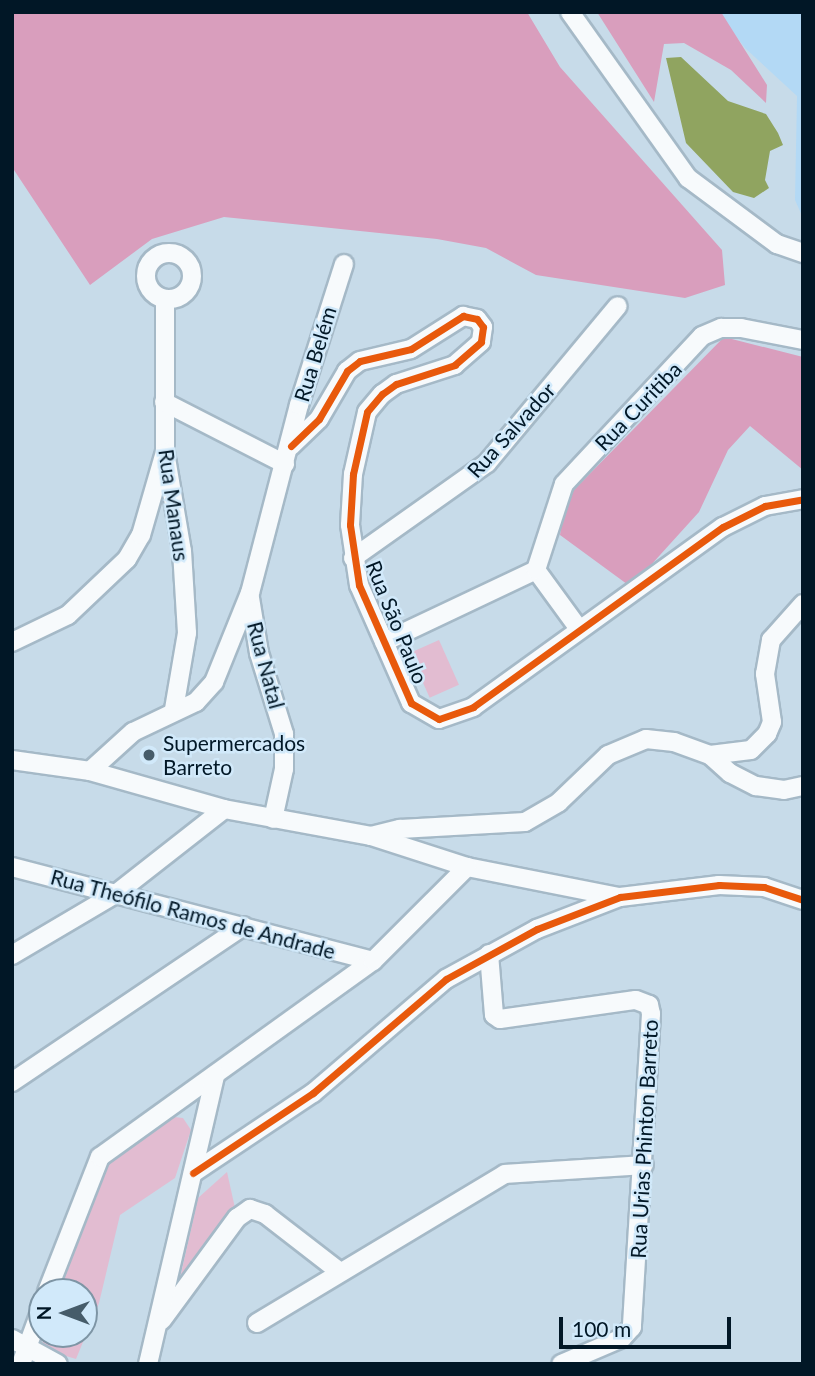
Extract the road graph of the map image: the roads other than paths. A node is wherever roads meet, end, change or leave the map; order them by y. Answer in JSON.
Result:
{"nodes":[{"id":1,"x":570,"y":12,"type":"edge"},
{"id":2,"x":803,"y":253,"type":"edge"},
{"id":3,"x":344,"y":264,"type":"dead end"},
{"id":4,"x":165,"y":299,"type":"dead end"},
{"id":5,"x":618,"y":306,"type":"dead end"},
{"id":6,"x":803,"y":340,"type":"edge"},
{"id":7,"x":164,"y":401,"type":"junction"},
{"id":8,"x":291,"y":446,"type":"junction"},
{"id":9,"x":165,"y":452,"type":"junction"},
{"id":10,"x":285,"y":464,"type":"junction"},
{"id":11,"x":803,"y":499,"type":"edge"},
{"id":12,"x":353,"y":558,"type":"junction"},
{"id":13,"x":536,"y":570,"type":"junction"},
{"id":14,"x":250,"y":593,"type":"junction"},
{"id":15,"x":803,"y":604,"type":"edge"},
{"id":16,"x":579,"y":629,"type":"junction"},
{"id":17,"x":12,"y":642,"type":"edge"},
{"id":18,"x":384,"y":642,"type":"junction"},
{"id":19,"x":174,"y":709,"type":"junction"},
{"id":20,"x":710,"y":755,"type":"junction"},
{"id":21,"x":12,"y":760,"type":"edge"},
{"id":22,"x":90,"y":771,"type":"junction"},
{"id":23,"x":803,"y":786,"type":"edge"},
{"id":24,"x":224,"y":808,"type":"junction"},
{"id":25,"x":273,"y":819,"type":"junction"},
{"id":26,"x":371,"y":835,"type":"junction"},
{"id":27,"x":12,"y":867,"type":"edge"},
{"id":28,"x":467,"y":867,"type":"junction"},
{"id":29,"x":117,"y":893,"type":"junction"},
{"id":30,"x":620,"y":897,"type":"junction"},
{"id":31,"x":803,"y":900,"type":"edge"},
{"id":32,"x":243,"y":926,"type":"junction"},
{"id":33,"x":489,"y":954,"type":"junction"},
{"id":34,"x":12,"y":955,"type":"edge"},
{"id":35,"x":373,"y":961,"type":"junction"},
{"id":36,"x":215,"y":1075,"type":"junction"},
{"id":37,"x":12,"y":1082,"type":"edge"},
{"id":38,"x":644,"y":1165,"type":"junction"},
{"id":39,"x":193,"y":1173,"type":"junction"},
{"id":40,"x":340,"y":1272,"type":"junction"},
{"id":41,"x":52,"y":1278,"type":"edge"},
{"id":42,"x":257,"y":1323,"type":"dead end"},
{"id":43,"x":158,"y":1325,"type":"junction"},
{"id":44,"x":28,"y":1334,"type":"edge"},
{"id":45,"x":20,"y":1350,"type":"edge"},
{"id":46,"x":58,"y":1364,"type":"edge"},
{"id":47,"x":148,"y":1364,"type":"edge"},
{"id":48,"x":561,"y":1364,"type":"edge"}],
"edges":[{"from":1,"to":2,"type":"street"},
{"from":3,"to":8,"type":"street","name":"Rua Belém"},
{"from":4,"to":7,"type":"street","name":"Rua Manaus"},
{"from":5,"to":12,"type":"street","name":"Rua Salvador"},
{"from":6,"to":13,"type":"street","name":"Rua Curitiba"},
{"from":7,"to":9,"type":"street","name":"Rua Manaus"},
{"from":7,"to":10,"type":"street"},
{"from":8,"to":10,"type":"street","name":"Rua São Paulo"},
{"from":8,"to":12,"type":"street","name":"Rua São Paulo"},
{"from":9,"to":17,"type":"street"},
{"from":9,"to":19,"type":"street","name":"Rua Manaus"},
{"from":10,"to":14,"type":"street","name":"Rua São Paulo"},
{"from":11,"to":16,"type":"street","name":"Rua São Paulo"},
{"from":12,"to":18,"type":"street","name":"Rua São Paulo"},
{"from":13,"to":16,"type":"street"},
{"from":13,"to":18,"type":"street"},
{"from":14,"to":19,"type":"street","name":"Rua São Paulo"},
{"from":14,"to":25,"type":"street","name":"Rua Natal"},
{"from":15,"to":20,"type":"street"},
{"from":16,"to":18,"type":"street","name":"Rua São Paulo"},
{"from":19,"to":22,"type":"street","name":"Rua São Paulo"},
{"from":20,"to":23,"type":"street"},
{"from":20,"to":26,"type":"street"},
{"from":21,"to":22,"type":"street"},
{"from":22,"to":24,"type":"street"},
{"from":24,"to":25,"type":"street"},
{"from":24,"to":29,"type":"street"},
{"from":25,"to":26,"type":"street"},
{"from":26,"to":28,"type":"street"},
{"from":27,"to":29,"type":"street","name":"Rua Theófilo Ramos de Andrade"},
{"from":28,"to":30,"type":"street"},
{"from":28,"to":35,"type":"street"},
{"from":29,"to":32,"type":"street","name":"Rua Theófilo Ramos de Andrade"},
{"from":29,"to":34,"type":"street"},
{"from":30,"to":31,"type":"street"},
{"from":30,"to":33,"type":"street"},
{"from":32,"to":35,"type":"street","name":"Rua Theófilo Ramos de Andrade"},
{"from":32,"to":37,"type":"street"},
{"from":33,"to":38,"type":"street","name":"Rua Urias Phinton Barreto"},
{"from":33,"to":39,"type":"street"},
{"from":35,"to":36,"type":"street"},
{"from":36,"to":39,"type":"street"},
{"from":36,"to":41,"type":"street"},
{"from":38,"to":40,"type":"street"},
{"from":38,"to":48,"type":"street","name":"Rua Urias Phinton Barreto"},
{"from":39,"to":43,"type":"street"},
{"from":40,"to":42,"type":"street"},
{"from":40,"to":43,"type":"street"},
{"from":43,"to":47,"type":"street"},
{"from":44,"to":45,"type":"street"},
{"from":45,"to":46,"type":"street"}]}
